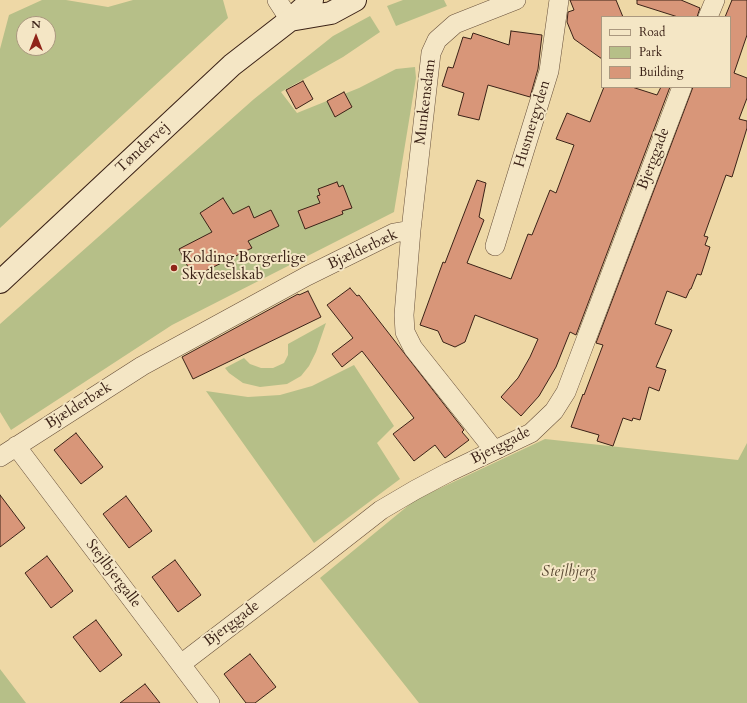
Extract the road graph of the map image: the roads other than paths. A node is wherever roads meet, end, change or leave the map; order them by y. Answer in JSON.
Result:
{"nodes":[{"id":1,"x":277,"y":0,"type":"edge"},
{"id":2,"x":312,"y":0,"type":"edge"},
{"id":3,"x":355,"y":0,"type":"edge"},
{"id":4,"x":516,"y":0,"type":"edge"},
{"id":5,"x":559,"y":0,"type":"edge"},
{"id":6,"x":715,"y":0,"type":"edge"},
{"id":7,"x":708,"y":16,"type":"edge"},
{"id":8,"x":290,"y":20,"type":"junction"},
{"id":9,"x":682,"y":88,"type":"edge"},
{"id":10,"x":411,"y":230,"type":"junction"},
{"id":11,"x":495,"y":246,"type":"dead end"},
{"id":12,"x":0,"y":282,"type":"edge"},
{"id":13,"x":16,"y":446,"type":"junction"},
{"id":14,"x":494,"y":450,"type":"junction"},
{"id":15,"x":0,"y":456,"type":"edge"},
{"id":16,"x":181,"y":664,"type":"junction"},
{"id":17,"x":210,"y":703,"type":"edge"}],
"edges":[{"from":1,"to":8,"type":"street"},
{"from":2,"to":8,"type":"street","name":"Tøndervej"},
{"from":3,"to":8,"type":"street","name":"Tøndervej"},
{"from":4,"to":10,"type":"street","name":"Munkensdam"},
{"from":5,"to":11,"type":"street","name":"Husmergyden"},
{"from":6,"to":7,"type":"street"},
{"from":8,"to":12,"type":"street","name":"Tøndervej"},
{"from":9,"to":14,"type":"street","name":"Bjerggade"},
{"from":10,"to":13,"type":"street","name":"Bjælderbæk"},
{"from":10,"to":14,"type":"street","name":"Bjælderbæk"},
{"from":13,"to":15,"type":"street","name":"Bjælderbæk"},
{"from":13,"to":16,"type":"street","name":"Stejlbjergalle"},
{"from":14,"to":16,"type":"street","name":"Bjerggade"},
{"from":16,"to":17,"type":"street","name":"Stejlbjergalle"}]}
